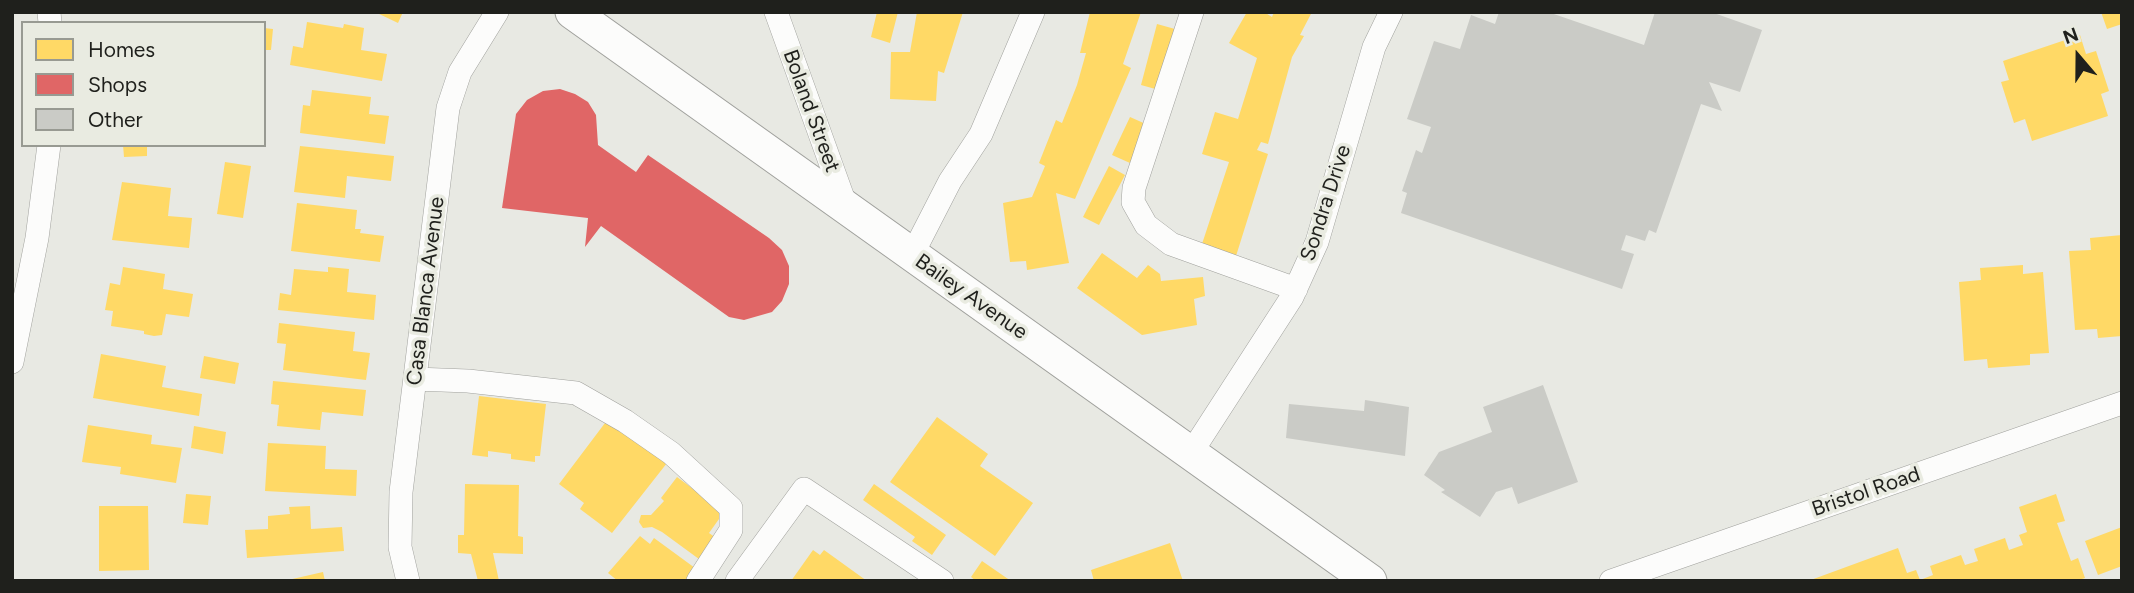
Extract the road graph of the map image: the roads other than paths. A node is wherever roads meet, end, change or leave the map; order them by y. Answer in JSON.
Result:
{"nodes":[{"id":1,"x":496,"y":12,"type":"edge"},
{"id":2,"x":572,"y":12,"type":"edge"},
{"id":3,"x":776,"y":12,"type":"edge"},
{"id":4,"x":1033,"y":12,"type":"edge"},
{"id":5,"x":1192,"y":12,"type":"edge"},
{"id":6,"x":1391,"y":12,"type":"edge"},
{"id":7,"x":49,"y":147,"type":"edge"},
{"id":8,"x":847,"y":209,"type":"junction"},
{"id":9,"x":912,"y":255,"type":"junction"},
{"id":10,"x":1296,"y":289,"type":"junction"},
{"id":11,"x":12,"y":362,"type":"edge"},
{"id":12,"x":415,"y":379,"type":"junction"},
{"id":13,"x":2122,"y":402,"type":"edge"},
{"id":14,"x":1191,"y":453,"type":"junction"},
{"id":15,"x":408,"y":581,"type":"edge"},
{"id":16,"x":698,"y":581,"type":"edge"},
{"id":17,"x":737,"y":581,"type":"edge"},
{"id":18,"x":942,"y":581,"type":"edge"},
{"id":19,"x":1370,"y":581,"type":"edge"},
{"id":20,"x":1611,"y":581,"type":"edge"}],
"edges":[{"from":1,"to":12,"type":"street","name":"Casa Blanca Avenue"},
{"from":2,"to":8,"type":"street","name":"Bailey Avenue"},
{"from":3,"to":8,"type":"street","name":"Boland Street"},
{"from":4,"to":9,"type":"street"},
{"from":5,"to":10,"type":"street"},
{"from":6,"to":10,"type":"street","name":"Sondra Drive"},
{"from":7,"to":11,"type":"street"},
{"from":8,"to":9,"type":"street","name":"Bailey Avenue"},
{"from":9,"to":14,"type":"street","name":"Bailey Avenue"},
{"from":10,"to":14,"type":"street","name":"Sondra Drive"},
{"from":12,"to":15,"type":"street","name":"Casa Blanca Avenue"},
{"from":12,"to":16,"type":"street"},
{"from":13,"to":20,"type":"street","name":"Bristol Road"},
{"from":14,"to":19,"type":"street","name":"Bailey Avenue"},
{"from":17,"to":18,"type":"street"}]}
